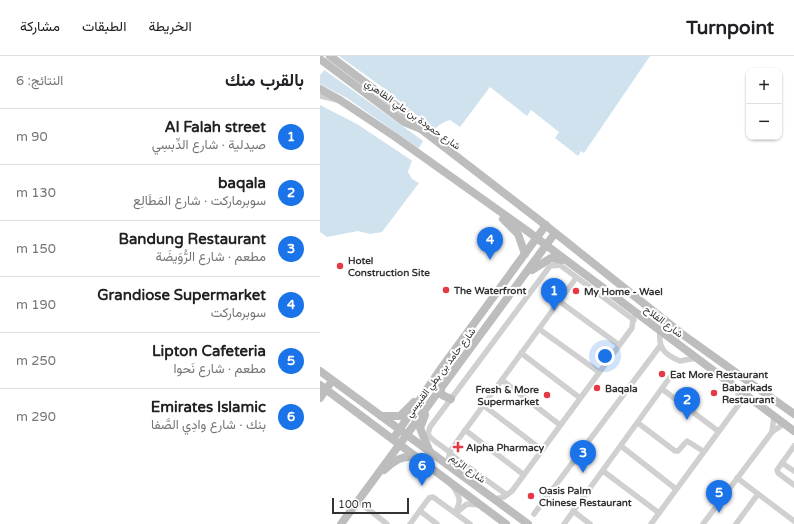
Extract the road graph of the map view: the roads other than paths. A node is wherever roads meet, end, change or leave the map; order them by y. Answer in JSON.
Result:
{"nodes":[{"id":1,"x":326,"y":57,"type":"edge"},
{"id":2,"x":320,"y":66,"type":"edge"},
{"id":3,"x":320,"y":89,"type":"edge"},
{"id":4,"x":320,"y":96,"type":"edge"},
{"id":5,"x":340,"y":100,"type":"junction"},
{"id":6,"x":494,"y":185,"type":"joint"},
{"id":7,"x":482,"y":200,"type":"junction"},
{"id":8,"x":546,"y":225,"type":"junction"},
{"id":9,"x":555,"y":233,"type":"junction"},
{"id":10,"x":536,"y":238,"type":"junction"},
{"id":11,"x":546,"y":245,"type":"junction"},
{"id":12,"x":525,"y":254,"type":"junction"},
{"id":13,"x":568,"y":262,"type":"junction"},
{"id":14,"x":525,"y":275,"type":"junction"},
{"id":15,"x":576,"y":278,"type":"junction"},
{"id":16,"x":601,"y":291,"type":"junction"},
{"id":17,"x":560,"y":301,"type":"junction"},
{"id":18,"x":632,"y":310,"type":"junction"},
{"id":19,"x":634,"y":320,"type":"junction"},
{"id":20,"x":539,"y":329,"type":"junction"},
{"id":21,"x":660,"y":330,"type":"junction"},
{"id":22,"x":619,"y":345,"type":"junction"},
{"id":23,"x":660,"y":346,"type":"junction"},
{"id":24,"x":521,"y":353,"type":"junction"},
{"id":25,"x":696,"y":358,"type":"junction"},
{"id":26,"x":442,"y":367,"type":"junction"},
{"id":27,"x":320,"y":371,"type":"edge"},
{"id":28,"x":599,"y":372,"type":"junction"},
{"id":29,"x":674,"y":373,"type":"dead end"},
{"id":30,"x":333,"y":380,"type":"junction"},
{"id":31,"x":502,"y":380,"type":"junction"},
{"id":32,"x":323,"y":387,"type":"edge"},
{"id":33,"x":440,"y":388,"type":"junction"},
{"id":34,"x":736,"y":388,"type":"junction"},
{"id":35,"x":662,"y":389,"type":"junction"},
{"id":36,"x":320,"y":398,"type":"edge"},
{"id":37,"x":580,"y":398,"type":"junction"},
{"id":38,"x":451,"y":399,"type":"junction"},
{"id":39,"x":483,"y":405,"type":"junction"},
{"id":40,"x":425,"y":410,"type":"junction"},
{"id":41,"x":794,"y":414,"type":"edge"},
{"id":42,"x":380,"y":416,"type":"junction"},
{"id":43,"x":774,"y":416,"type":"junction"},
{"id":44,"x":638,"y":423,"type":"junction"},
{"id":45,"x":786,"y":424,"type":"junction"},
{"id":46,"x":560,"y":425,"type":"junction"},
{"id":47,"x":465,"y":430,"type":"junction"},
{"id":48,"x":718,"y":431,"type":"junction"},
{"id":49,"x":794,"y":431,"type":"edge"},
{"id":50,"x":403,"y":432,"type":"junction"},
{"id":51,"x":772,"y":432,"type":"junction"},
{"id":52,"x":396,"y":442,"type":"junction"},
{"id":53,"x":621,"y":446,"type":"junction"},
{"id":54,"x":794,"y":446,"type":"edge"},
{"id":55,"x":542,"y":450,"type":"junction"},
{"id":56,"x":450,"y":451,"type":"junction"},
{"id":57,"x":703,"y":451,"type":"junction"},
{"id":58,"x":430,"y":452,"type":"junction"},
{"id":59,"x":418,"y":458,"type":"junction"},
{"id":60,"x":782,"y":463,"type":"junction"},
{"id":61,"x":447,"y":466,"type":"junction"},
{"id":62,"x":603,"y":471,"type":"junction"},
{"id":63,"x":794,"y":472,"type":"edge"},
{"id":64,"x":524,"y":475,"type":"junction"},
{"id":65,"x":738,"y":478,"type":"junction"},
{"id":66,"x":374,"y":479,"type":"junction"},
{"id":67,"x":451,"y":484,"type":"junction"},
{"id":68,"x":794,"y":485,"type":"edge"},
{"id":69,"x":676,"y":489,"type":"junction"},
{"id":70,"x":758,"y":494,"type":"junction"},
{"id":71,"x":506,"y":495,"type":"junction"},
{"id":72,"x":494,"y":499,"type":"junction"},
{"id":73,"x":358,"y":501,"type":"junction"},
{"id":74,"x":481,"y":506,"type":"junction"},
{"id":75,"x":420,"y":511,"type":"junction"},
{"id":76,"x":573,"y":511,"type":"junction"},
{"id":77,"x":455,"y":513,"type":"junction"},
{"id":78,"x":659,"y":513,"type":"junction"},
{"id":79,"x":534,"y":514,"type":"dead end"},
{"id":80,"x":794,"y":521,"type":"edge"},
{"id":81,"x":504,"y":523,"type":"edge"},
{"id":82,"x":341,"y":524,"type":"edge"},
{"id":83,"x":387,"y":524,"type":"edge"},
{"id":84,"x":410,"y":524,"type":"edge"},
{"id":85,"x":438,"y":524,"type":"edge"},
{"id":86,"x":470,"y":524,"type":"edge"},
{"id":87,"x":528,"y":524,"type":"edge"},
{"id":88,"x":564,"y":524,"type":"edge"},
{"id":89,"x":590,"y":524,"type":"edge"},
{"id":90,"x":652,"y":524,"type":"edge"},
{"id":91,"x":703,"y":524,"type":"edge"},
{"id":92,"x":736,"y":524,"type":"edge"}],
"edges":[{"from":1,"to":2,"type":"street"},
{"from":1,"to":6,"type":"main road","name":"شارع حمودة بن علي الظاهري","bridge":true},
{"from":3,"to":5,"type":"main road"},
{"from":4,"to":5,"type":"street"},
{"from":5,"to":7,"type":"main road"},
{"from":6,"to":8,"type":"main road","name":"شارع الفلاح"},
{"from":7,"to":10,"type":"main road","name":"شارع الفلاح"},
{"from":7,"to":12,"type":"main road"},
{"from":8,"to":9,"type":"main road","name":"شارع الفلاح"},
{"from":8,"to":10,"type":"main road","name":"شارع حامد بن بطي القبيسي"},
{"from":9,"to":11,"type":"main road","name":"شارع حامد بن بطي القبيسي"},
{"from":9,"to":41,"type":"main road","name":"شارع الفلاح"},
{"from":10,"to":11,"type":"main road","name":"شارع الفلاح"},
{"from":10,"to":12,"type":"main road","name":"شارع حامد بن بطي القبيسي"},
{"from":11,"to":13,"type":"main road","name":"شارع الفلاح"},
{"from":11,"to":14,"type":"main road","name":"شارع حامد بن بطي القبيسي"},
{"from":12,"to":26,"type":"main road","name":"شارع حامد بن بطي القبيسي"},
{"from":13,"to":14,"type":"main road"},
{"from":13,"to":16,"type":"main road","name":"شارع الفلاح"},
{"from":14,"to":33,"type":"main road","name":"شارع حامد بن بطي القبيسي"},
{"from":15,"to":16,"type":"street"},
{"from":15,"to":17,"type":"street"},
{"from":15,"to":38,"type":"street"},
{"from":16,"to":18,"type":"main road","name":"شارع الفلاح"},
{"from":16,"to":19,"type":"street"},
{"from":17,"to":20,"type":"street"},
{"from":17,"to":22,"type":"street"},
{"from":18,"to":19,"type":"street"},
{"from":18,"to":21,"type":"main road","name":"شارع الفلاح"},
{"from":19,"to":22,"type":"street"},
{"from":20,"to":24,"type":"street"},
{"from":20,"to":28,"type":"street"},
{"from":21,"to":23,"type":"street"},
{"from":21,"to":25,"type":"main road","name":"شارع الفلاح"},
{"from":22,"to":28,"type":"street"},
{"from":23,"to":25,"type":"street"},
{"from":23,"to":79,"type":"street"},
{"from":24,"to":31,"type":"street"},
{"from":24,"to":37,"type":"street"},
{"from":25,"to":34,"type":"main road","name":"شارع الفلاح"},
{"from":26,"to":42,"type":"main road"},
{"from":26,"to":50,"type":"main road","name":"شارع حامد بن بطي القبيسي"},
{"from":27,"to":30,"type":"main road","name":"شارع الرِّيم"},
{"from":28,"to":37,"type":"street"},
{"from":29,"to":35,"type":"street"},
{"from":30,"to":32,"type":"main road"},
{"from":30,"to":42,"type":"main road","name":"شارع الرِّيم"},
{"from":31,"to":39,"type":"street"},
{"from":31,"to":46,"type":"street"},
{"from":32,"to":36,"type":"main road"},
{"from":32,"to":52,"type":"main road"},
{"from":33,"to":38,"type":"main road"},
{"from":33,"to":40,"type":"main road","name":"شارع حامد بن بطي القبيسي"},
{"from":34,"to":43,"type":"main road","name":"شارع الفلاح"},
{"from":34,"to":48,"type":"street"},
{"from":35,"to":44,"type":"street"},
{"from":35,"to":48,"type":"street"},
{"from":37,"to":46,"type":"street"},
{"from":38,"to":56,"type":"street"},
{"from":39,"to":47,"type":"street"},
{"from":39,"to":55,"type":"street"},
{"from":40,"to":50,"type":"main road","name":"شارع حامد بن بطي القبيسي"},
{"from":40,"to":58,"type":"main road"},
{"from":42,"to":50,"type":"main road","name":"شارع الرِّيم"},
{"from":43,"to":45,"type":"main road","name":"شارع الفلاح"},
{"from":43,"to":51,"type":"street"},
{"from":44,"to":53,"type":"street"},
{"from":44,"to":57,"type":"street"},
{"from":45,"to":49,"type":"main road","name":"شارع الفلاح"},
{"from":45,"to":51,"type":"street"},
{"from":46,"to":55,"type":"street"},
{"from":47,"to":56,"type":"street"},
{"from":47,"to":64,"type":"street"},
{"from":48,"to":57,"type":"street"},
{"from":50,"to":52,"type":"main road","name":"شارع حامد بن بطي القبيسي"},
{"from":50,"to":58,"type":"main road","name":"شارع الرِّيم"},
{"from":51,"to":65,"type":"street"},
{"from":52,"to":59,"type":"main road"},
{"from":52,"to":66,"type":"main road","name":"شارع حامد بن بطي القبيسي"},
{"from":53,"to":62,"type":"street"},
{"from":53,"to":69,"type":"street"},
{"from":54,"to":60,"type":"street"},
{"from":55,"to":64,"type":"street"},
{"from":56,"to":61,"type":"street"},
{"from":56,"to":71,"type":"street"},
{"from":57,"to":69,"type":"street"},
{"from":58,"to":59,"type":"main road"},
{"from":58,"to":61,"type":"main road","name":"شارع الرِّيم"},
{"from":59,"to":66,"type":"main road"},
{"from":59,"to":67,"type":"main road"},
{"from":60,"to":63,"type":"street"},
{"from":60,"to":68,"type":"street"},
{"from":61,"to":72,"type":"main road","name":"شارع الرِّيم"},
{"from":62,"to":76,"type":"street"},
{"from":62,"to":78,"type":"street"},
{"from":64,"to":71,"type":"street"},
{"from":65,"to":70,"type":"street"},
{"from":65,"to":91,"type":"street"},
{"from":66,"to":73,"type":"main road","name":"شارع حامد بن بطي القبيسي"},
{"from":67,"to":74,"type":"main road"},
{"from":67,"to":77,"type":"street"},
{"from":69,"to":78,"type":"street"},
{"from":70,"to":80,"type":"street"},
{"from":70,"to":92,"type":"street"},
{"from":71,"to":72,"type":"street"},
{"from":72,"to":87,"type":"main road","name":"شارع الرِّيم"},
{"from":73,"to":82,"type":"main road","name":"شارع حامد بن بطي القبيسي"},
{"from":73,"to":83,"type":"street"},
{"from":74,"to":77,"type":"street"},
{"from":74,"to":81,"type":"main road"},
{"from":75,"to":77,"type":"street"},
{"from":75,"to":84,"type":"street"},
{"from":75,"to":85,"type":"street"},
{"from":76,"to":88,"type":"street"},
{"from":76,"to":89,"type":"street"},
{"from":77,"to":86,"type":"street"},
{"from":78,"to":90,"type":"street"}]}
